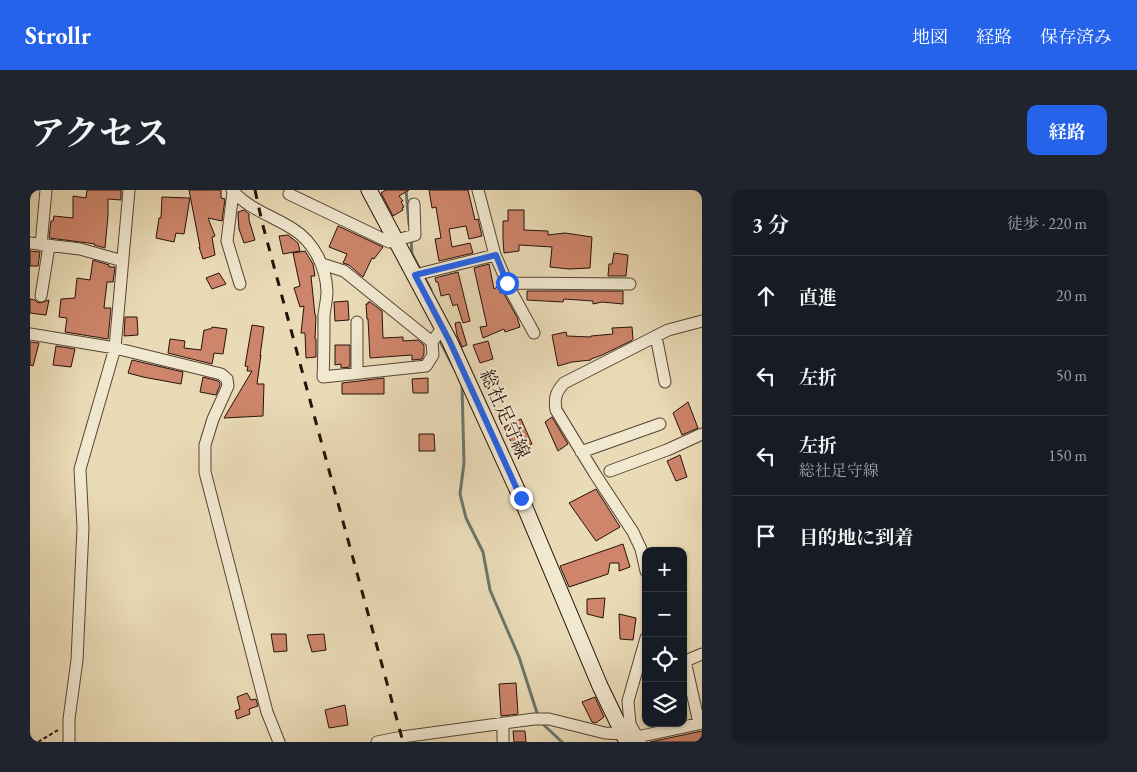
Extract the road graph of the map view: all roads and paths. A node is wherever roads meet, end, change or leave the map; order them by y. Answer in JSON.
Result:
{"nodes":[{"id":1,"x":46,"y":190,"type":"edge"},
{"id":2,"x":129,"y":190,"type":"edge"},
{"id":3,"x":370,"y":190,"type":"edge"},
{"id":4,"x":478,"y":190,"type":"edge"},
{"id":5,"x":233,"y":191,"type":"edge"},
{"id":6,"x":289,"y":194,"type":"dead end"},
{"id":7,"x":414,"y":204,"type":"dead end"},
{"id":8,"x":396,"y":240,"type":"junction"},
{"id":9,"x":40,"y":245,"type":"edge"},
{"id":10,"x":496,"y":255,"type":"junction"},
{"id":11,"x":123,"y":260,"type":"junction"},
{"id":12,"x":322,"y":264,"type":"junction"},
{"id":13,"x":415,"y":275,"type":"junction"},
{"id":14,"x":507,"y":283,"type":"junction"},
{"id":15,"x":240,"y":284,"type":"dead end"},
{"id":16,"x":630,"y":284,"type":"dead end"},
{"id":17,"x":41,"y":296,"type":"dead end"},
{"id":18,"x":702,"y":321,"type":"edge"},
{"id":19,"x":356,"y":322,"type":"dead end"},
{"id":20,"x":443,"y":327,"type":"junction"},
{"id":21,"x":534,"y":333,"type":"dead end"},
{"id":22,"x":30,"y":334,"type":"edge"},
{"id":23,"x":656,"y":336,"type":"junction"},
{"id":24,"x":432,"y":342,"type":"junction"},
{"id":25,"x":115,"y":348,"type":"junction"},
{"id":26,"x":356,"y":373,"type":"junction"},
{"id":27,"x":664,"y":382,"type":"dead end"},
{"id":28,"x":660,"y":424,"type":"dead end"},
{"id":29,"x":702,"y":434,"type":"edge"},
{"id":30,"x":581,"y":452,"type":"junction"},
{"id":31,"x":610,"y":472,"type":"dead end"},
{"id":32,"x":642,"y":553,"type":"edge"},
{"id":33,"x":702,"y":654,"type":"edge"},
{"id":34,"x":687,"y":660,"type":"edge"},
{"id":35,"x":642,"y":666,"type":"edge"},
{"id":36,"x":687,"y":672,"type":"edge"},
{"id":37,"x":69,"y":722,"type":"junction"},
{"id":38,"x":503,"y":723,"type":"junction"},
{"id":39,"x":701,"y":723,"type":"edge"},
{"id":40,"x":631,"y":739,"type":"edge"},
{"id":41,"x":38,"y":742,"type":"edge"},
{"id":42,"x":69,"y":742,"type":"edge"},
{"id":43,"x":280,"y":742,"type":"edge"},
{"id":44,"x":377,"y":742,"type":"edge"},
{"id":45,"x":504,"y":742,"type":"edge"}],
"edges":[{"from":1,"to":9,"type":"street"},
{"from":2,"to":11,"type":"street"},
{"from":3,"to":8,"type":"main road","name":"総社足守線"},
{"from":4,"to":10,"type":"street"},
{"from":5,"to":12,"type":"street"},
{"from":5,"to":15,"type":"street"},
{"from":6,"to":8,"type":"street"},
{"from":7,"to":8,"type":"street"},
{"from":8,"to":13,"type":"main road","name":"総社足守線"},
{"from":9,"to":11,"type":"street"},
{"from":9,"to":17,"type":"street"},
{"from":10,"to":13,"type":"street"},
{"from":10,"to":14,"type":"street"},
{"from":11,"to":25,"type":"street"},
{"from":12,"to":24,"type":"street"},
{"from":12,"to":26,"type":"street"},
{"from":13,"to":20,"type":"main road","name":"総社足守線"},
{"from":14,"to":16,"type":"street"},
{"from":14,"to":21,"type":"street"},
{"from":18,"to":23,"type":"street"},
{"from":19,"to":26,"type":"street"},
{"from":20,"to":24,"type":"street"},
{"from":20,"to":40,"type":"main road","name":"総社足守線"},
{"from":22,"to":25,"type":"street"},
{"from":23,"to":27,"type":"street"},
{"from":23,"to":30,"type":"street"},
{"from":24,"to":26,"type":"street"},
{"from":25,"to":37,"type":"street"},
{"from":25,"to":43,"type":"street"},
{"from":28,"to":30,"type":"street"},
{"from":29,"to":31,"type":"street"},
{"from":30,"to":32,"type":"street"},
{"from":33,"to":34,"type":"street"},
{"from":35,"to":40,"type":"street"},
{"from":36,"to":39,"type":"street"},
{"from":37,"to":41,"type":"path"},
{"from":37,"to":42,"type":"street"},
{"from":38,"to":40,"type":"street"},
{"from":38,"to":44,"type":"street"},
{"from":38,"to":45,"type":"street"},
{"from":39,"to":40,"type":"street"}]}
